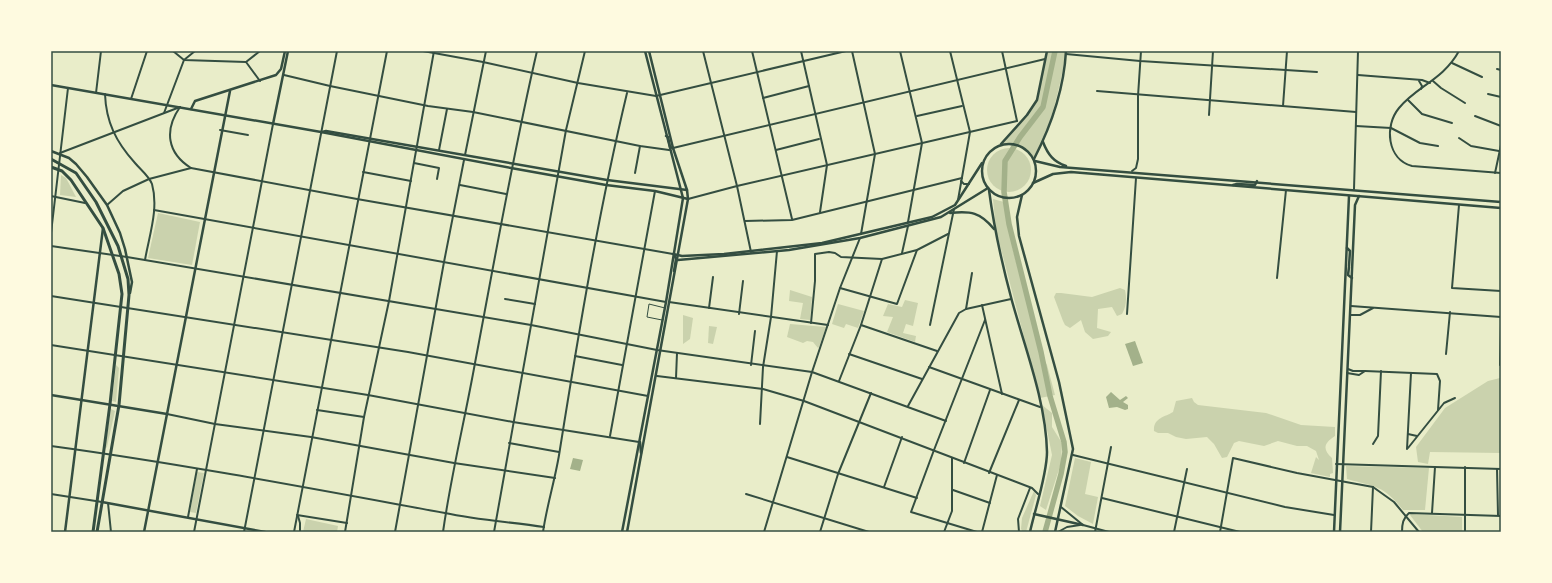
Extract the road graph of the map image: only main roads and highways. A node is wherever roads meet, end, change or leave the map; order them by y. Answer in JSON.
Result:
{"nodes":[{"id":1,"x":285,"y":51,"type":"edge"},
{"id":2,"x":288,"y":51,"type":"edge"},
{"id":3,"x":645,"y":51,"type":"edge"},
{"id":4,"x":649,"y":51,"type":"edge"},
{"id":5,"x":1047,"y":51,"type":"edge"},
{"id":6,"x":1066,"y":52,"type":"edge"},
{"id":7,"x":282,"y":67,"type":"junction"},
{"id":8,"x":276,"y":75,"type":"junction"},
{"id":9,"x":284,"y":75,"type":"junction"},
{"id":10,"x":283,"y":79,"type":"junction"},
{"id":11,"x":51,"y":85,"type":"edge"},
{"id":12,"x":230,"y":91,"type":"junction"},
{"id":13,"x":190,"y":109,"type":"junction"},
{"id":14,"x":224,"y":115,"type":"junction"},
{"id":15,"x":273,"y":124,"type":"junction"},
{"id":16,"x":666,"y":136,"type":"junction"},
{"id":17,"x":369,"y":141,"type":"junction"},
{"id":18,"x":1043,"y":142,"type":"junction"},
{"id":19,"x":1000,"y":145,"type":"junction"},
{"id":20,"x":673,"y":148,"type":"junction"},
{"id":21,"x":51,"y":151,"type":"edge"},
{"id":22,"x":51,"y":159,"type":"edge"},
{"id":23,"x":1034,"y":160,"type":"junction"},
{"id":24,"x":982,"y":163,"type":"junction"},
{"id":25,"x":51,"y":167,"type":"edge"},
{"id":26,"x":1069,"y":167,"type":"junction"},
{"id":27,"x":1257,"y":181,"type":"junction"},
{"id":28,"x":1033,"y":183,"type":"junction"},
{"id":29,"x":1233,"y":186,"type":"junction"},
{"id":30,"x":1323,"y":187,"type":"junction"},
{"id":31,"x":988,"y":189,"type":"junction"},
{"id":32,"x":681,"y":190,"type":"junction"},
{"id":33,"x":687,"y":190,"type":"junction"},
{"id":34,"x":1320,"y":193,"type":"junction"},
{"id":35,"x":1410,"y":194,"type":"junction"},
{"id":36,"x":1022,"y":195,"type":"junction"},
{"id":37,"x":1349,"y":196,"type":"junction"},
{"id":38,"x":1359,"y":196,"type":"junction"},
{"id":39,"x":683,"y":198,"type":"junction"},
{"id":40,"x":688,"y":199,"type":"junction"},
{"id":41,"x":1409,"y":200,"type":"junction"},
{"id":42,"x":1501,"y":202,"type":"edge"},
{"id":43,"x":1501,"y":208,"type":"edge"},
{"id":44,"x":954,"y":211,"type":"junction"},
{"id":45,"x":908,"y":224,"type":"junction"},
{"id":46,"x":103,"y":228,"type":"junction"},
{"id":47,"x":995,"y":230,"type":"junction"},
{"id":48,"x":860,"y":236,"type":"junction"},
{"id":49,"x":1347,"y":247,"type":"junction"},
{"id":50,"x":673,"y":254,"type":"junction"},
{"id":51,"x":679,"y":256,"type":"junction"},
{"id":52,"x":678,"y":260,"type":"junction"},
{"id":53,"x":1352,"y":279,"type":"junction"},
{"id":54,"x":673,"y":286,"type":"junction"},
{"id":55,"x":129,"y":295,"type":"junction"},
{"id":56,"x":668,"y":302,"type":"junction"},
{"id":57,"x":1342,"y":350,"type":"junction"},
{"id":58,"x":1348,"y":353,"type":"junction"},
{"id":59,"x":1342,"y":354,"type":"junction"},
{"id":60,"x":1348,"y":357,"type":"junction"},
{"id":61,"x":1341,"y":370,"type":"junction"},
{"id":62,"x":1347,"y":373,"type":"junction"},
{"id":63,"x":51,"y":396,"type":"edge"},
{"id":64,"x":81,"y":400,"type":"junction"},
{"id":65,"x":110,"y":404,"type":"junction"},
{"id":66,"x":120,"y":405,"type":"junction"},
{"id":67,"x":167,"y":414,"type":"junction"},
{"id":68,"x":639,"y":442,"type":"junction"},
{"id":69,"x":634,"y":495,"type":"junction"},
{"id":70,"x":102,"y":502,"type":"junction"},
{"id":71,"x":148,"y":510,"type":"junction"},
{"id":72,"x":1034,"y":514,"type":"junction"},
{"id":73,"x":1058,"y":520,"type":"junction"},
{"id":74,"x":1083,"y":525,"type":"road end"},
{"id":75,"x":244,"y":530,"type":"edge"},
{"id":76,"x":65,"y":532,"type":"edge"},
{"id":77,"x":92,"y":532,"type":"edge"},
{"id":78,"x":97,"y":532,"type":"edge"},
{"id":79,"x":144,"y":532,"type":"edge"},
{"id":80,"x":265,"y":532,"type":"edge"},
{"id":81,"x":622,"y":532,"type":"edge"},
{"id":82,"x":627,"y":532,"type":"edge"},
{"id":83,"x":1030,"y":532,"type":"edge"},
{"id":84,"x":1057,"y":532,"type":"edge"},
{"id":85,"x":1334,"y":532,"type":"edge"},
{"id":86,"x":1340,"y":532,"type":"edge"}],
"edges":[{"from":1,"to":7,"type":"main road"},
{"from":2,"to":9,"type":"main road"},
{"from":3,"to":16,"type":"main road"},
{"from":4,"to":20,"type":"main road"},
{"from":5,"to":19,"type":"main road"},
{"from":6,"to":18,"type":"main road"},
{"from":7,"to":8,"type":"main road"},
{"from":7,"to":9,"type":"main road"},
{"from":8,"to":10,"type":"main road"},
{"from":8,"to":12,"type":"main road"},
{"from":9,"to":10,"type":"main road"},
{"from":10,"to":15,"type":"main road"},
{"from":11,"to":13,"type":"main road"},
{"from":12,"to":13,"type":"main road"},
{"from":12,"to":14,"type":"main road"},
{"from":13,"to":14,"type":"main road"},
{"from":14,"to":15,"type":"main road"},
{"from":14,"to":67,"type":"main road"},
{"from":15,"to":17,"type":"main road"},
{"from":16,"to":20,"type":"main road"},
{"from":16,"to":32,"type":"main road"},
{"from":17,"to":32,"type":"main road"},
{"from":17,"to":39,"type":"main road"},
{"from":18,"to":23,"type":"main road"},
{"from":18,"to":26,"type":"main road"},
{"from":19,"to":23,"type":"main road"},
{"from":19,"to":24,"type":"main road"},
{"from":20,"to":33,"type":"main road"},
{"from":21,"to":55,"type":"main road"},
{"from":22,"to":55,"type":"main road"},
{"from":23,"to":26,"type":"main road"},
{"from":23,"to":28,"type":"main road"},
{"from":24,"to":31,"type":"main road"},
{"from":24,"to":45,"type":"main road"},
{"from":25,"to":46,"type":"main road"},
{"from":26,"to":27,"type":"main road"},
{"from":27,"to":29,"type":"main road"},
{"from":27,"to":30,"type":"main road"},
{"from":28,"to":29,"type":"main road"},
{"from":28,"to":36,"type":"main road"},
{"from":29,"to":34,"type":"main road"},
{"from":30,"to":34,"type":"main road"},
{"from":30,"to":35,"type":"main road"},
{"from":31,"to":36,"type":"main road"},
{"from":31,"to":44,"type":"main road"},
{"from":31,"to":47,"type":"main road"},
{"from":32,"to":33,"type":"main road"},
{"from":32,"to":39,"type":"main road"},
{"from":33,"to":40,"type":"main road"},
{"from":34,"to":37,"type":"main road"},
{"from":35,"to":41,"type":"main road"},
{"from":35,"to":42,"type":"main road"},
{"from":36,"to":73,"type":"main road"},
{"from":37,"to":38,"type":"main road"},
{"from":37,"to":49,"type":"main road"},
{"from":38,"to":41,"type":"main road"},
{"from":38,"to":53,"type":"main road"},
{"from":39,"to":40,"type":"main road"},
{"from":39,"to":50,"type":"main road"},
{"from":40,"to":51,"type":"main road"},
{"from":41,"to":43,"type":"main road"},
{"from":44,"to":45,"type":"main road"},
{"from":44,"to":47,"type":"main road"},
{"from":45,"to":48,"type":"main road"},
{"from":46,"to":64,"type":"main road"},
{"from":46,"to":65,"type":"main road"},
{"from":47,"to":72,"type":"main road"},
{"from":48,"to":51,"type":"main road"},
{"from":48,"to":52,"type":"main road"},
{"from":49,"to":53,"type":"main road"},
{"from":49,"to":57,"type":"main road"},
{"from":50,"to":51,"type":"main road"},
{"from":50,"to":54,"type":"main road"},
{"from":50,"to":56,"type":"main road"},
{"from":51,"to":52,"type":"main road"},
{"from":52,"to":54,"type":"main road"},
{"from":53,"to":58,"type":"main road"},
{"from":54,"to":56,"type":"main road"},
{"from":55,"to":66,"type":"main road"},
{"from":56,"to":68,"type":"main road"},
{"from":56,"to":69,"type":"main road"},
{"from":57,"to":58,"type":"main road"},
{"from":57,"to":59,"type":"main road"},
{"from":58,"to":60,"type":"main road"},
{"from":59,"to":60,"type":"main road"},
{"from":59,"to":61,"type":"main road"},
{"from":60,"to":62,"type":"main road"},
{"from":61,"to":62,"type":"main road"},
{"from":61,"to":85,"type":"main road"},
{"from":62,"to":86,"type":"main road"},
{"from":63,"to":64,"type":"main road"},
{"from":64,"to":65,"type":"main road"},
{"from":64,"to":76,"type":"main road"},
{"from":65,"to":66,"type":"main road"},
{"from":65,"to":77,"type":"main road"},
{"from":66,"to":67,"type":"main road"},
{"from":66,"to":70,"type":"main road"},
{"from":67,"to":71,"type":"main road"},
{"from":68,"to":69,"type":"main road"},
{"from":68,"to":81,"type":"main road"},
{"from":69,"to":82,"type":"main road"},
{"from":70,"to":71,"type":"main road"},
{"from":70,"to":78,"type":"main road"},
{"from":71,"to":75,"type":"main road"},
{"from":71,"to":79,"type":"main road"},
{"from":72,"to":73,"type":"main road"},
{"from":72,"to":83,"type":"main road"},
{"from":73,"to":74,"type":"main road"},
{"from":73,"to":84,"type":"main road"},
{"from":75,"to":80,"type":"main road"}]}
